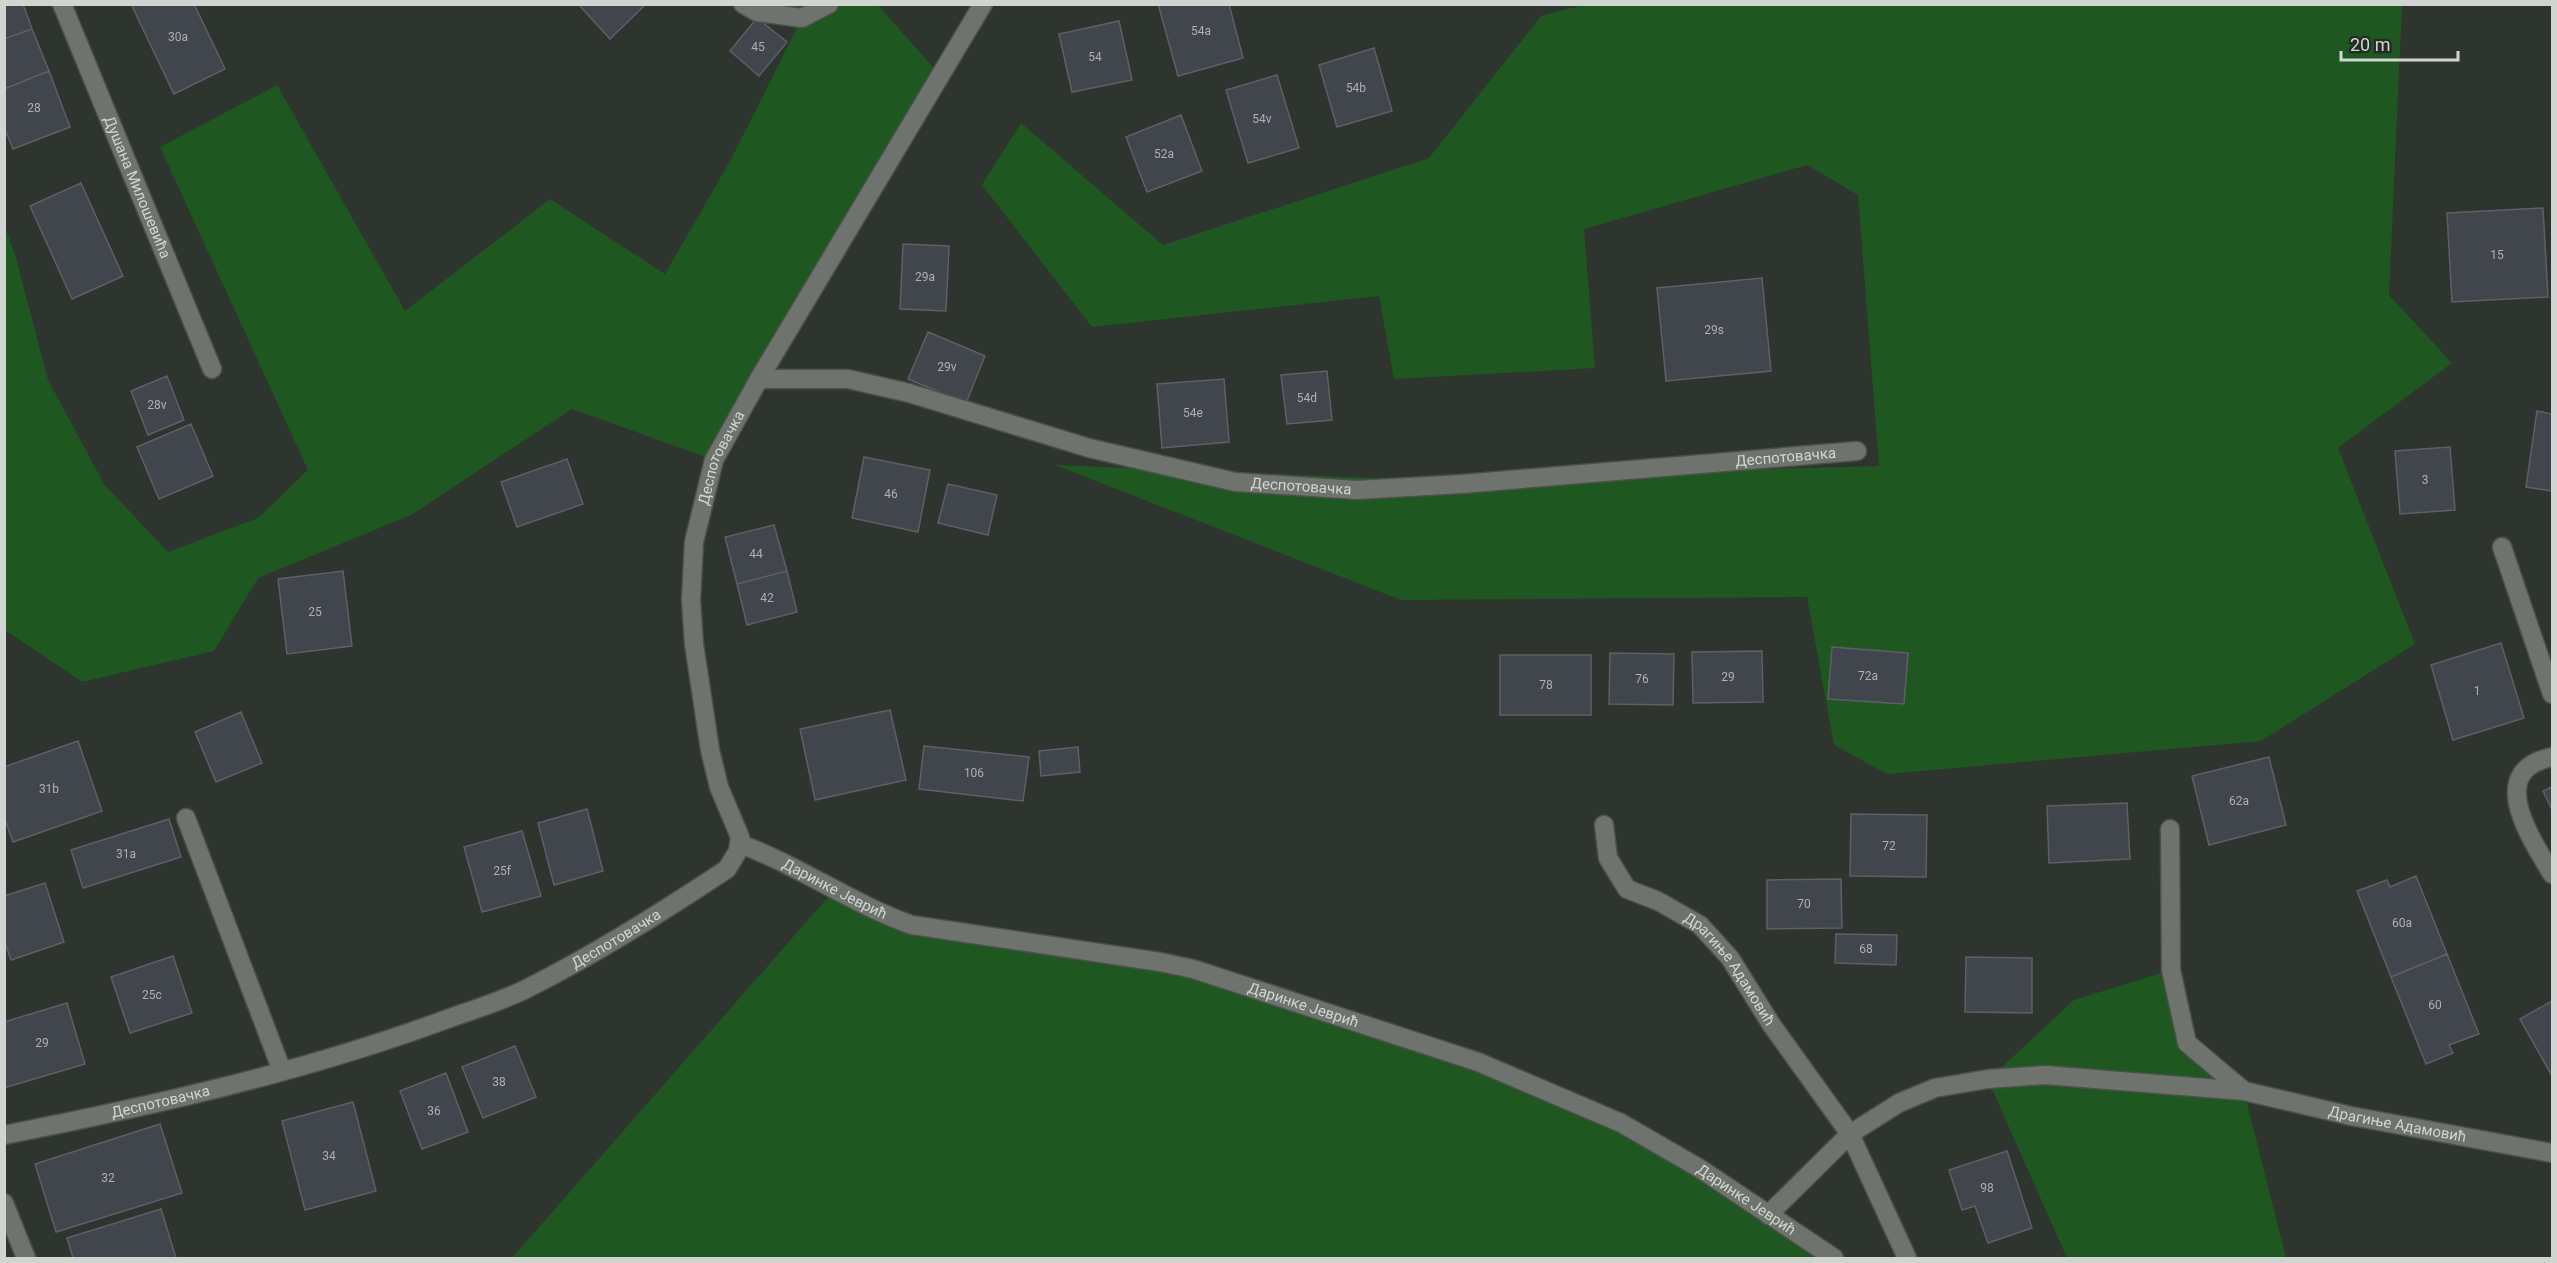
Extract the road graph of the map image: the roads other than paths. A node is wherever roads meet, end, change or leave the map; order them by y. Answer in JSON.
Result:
{"nodes":[{"id":1,"x":62,"y":4,"type":"edge"},
{"id":2,"x":743,"y":4,"type":"edge"},
{"id":3,"x":829,"y":4,"type":"edge"},
{"id":4,"x":983,"y":4,"type":"edge"},
{"id":5,"x":212,"y":369,"type":"dead end"},
{"id":6,"x":759,"y":379,"type":"junction"},
{"id":7,"x":1857,"y":451,"type":"dead end"},
{"id":8,"x":2502,"y":547,"type":"dead end"},
{"id":9,"x":2553,"y":694,"type":"edge"},
{"id":10,"x":2553,"y":757,"type":"edge"},
{"id":11,"x":186,"y":818,"type":"dead end"},
{"id":12,"x":1604,"y":825,"type":"dead end"},
{"id":13,"x":2170,"y":829,"type":"dead end"},
{"id":14,"x":740,"y":844,"type":"junction"},
{"id":15,"x":2553,"y":874,"type":"edge"},
{"id":16,"x":282,"y":1071,"type":"junction"},
{"id":17,"x":2244,"y":1091,"type":"junction"},
{"id":18,"x":1850,"y":1134,"type":"junction"},
{"id":19,"x":4,"y":1135,"type":"edge"},
{"id":20,"x":2553,"y":1153,"type":"edge"},
{"id":21,"x":4,"y":1203,"type":"edge"},
{"id":22,"x":1768,"y":1215,"type":"junction"},
{"id":23,"x":26,"y":1258,"type":"edge"},
{"id":24,"x":1834,"y":1258,"type":"edge"},
{"id":25,"x":1907,"y":1258,"type":"edge"}],
"edges":[{"from":1,"to":5,"type":"street","name":"Душана Милошевића"},
{"from":2,"to":3,"type":"street"},
{"from":4,"to":6,"type":"street","name":"Деспотовачка"},
{"from":6,"to":7,"type":"street","name":"Деспотовачка"},
{"from":6,"to":14,"type":"street","name":"Деспотовачка"},
{"from":8,"to":9,"type":"street"},
{"from":10,"to":15,"type":"street"},
{"from":11,"to":16,"type":"street"},
{"from":12,"to":18,"type":"street","name":"Драгиње Адамовић"},
{"from":13,"to":17,"type":"street","name":"Драгиње Адамовић"},
{"from":14,"to":16,"type":"street","name":"Деспотовачка"},
{"from":14,"to":22,"type":"street","name":"Даринке Јеврић"},
{"from":16,"to":19,"type":"street","name":"Деспотовачка"},
{"from":17,"to":18,"type":"street","name":"Драгиње Адамовић"},
{"from":17,"to":20,"type":"street","name":"Драгиње Адамовић"},
{"from":18,"to":22,"type":"street","name":"Драгиње Адамовић"},
{"from":18,"to":25,"type":"street"},
{"from":21,"to":23,"type":"street"},
{"from":22,"to":24,"type":"street","name":"Даринке Јеврић"}]}
